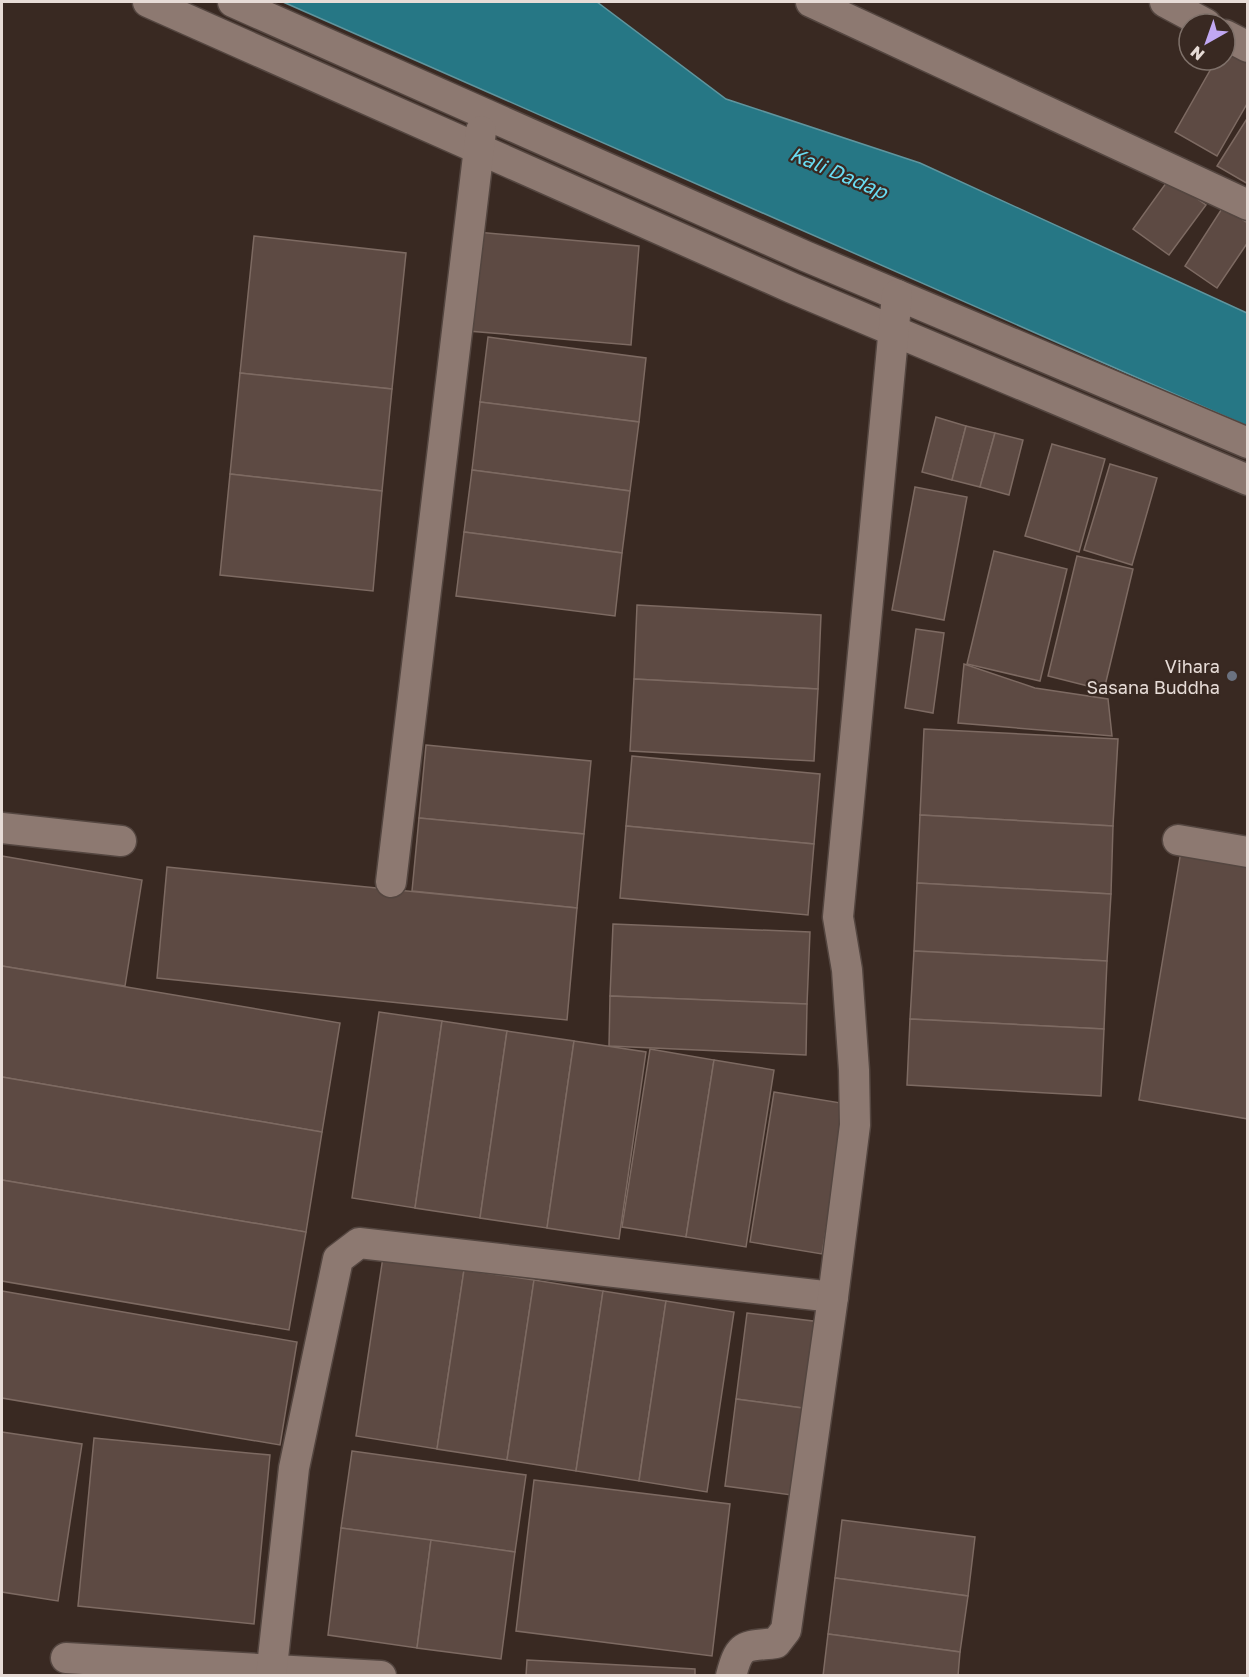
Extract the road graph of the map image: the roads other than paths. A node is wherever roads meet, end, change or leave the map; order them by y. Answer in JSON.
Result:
{"nodes":[{"id":1,"x":148,"y":2,"type":"edge"},
{"id":2,"x":233,"y":2,"type":"edge"},
{"id":3,"x":811,"y":2,"type":"edge"},
{"id":4,"x":1165,"y":2,"type":"edge"},
{"id":5,"x":1184,"y":12,"type":"edge"},
{"id":6,"x":483,"y":113,"type":"junction"},
{"id":7,"x":480,"y":150,"type":"junction"},
{"id":8,"x":1248,"y":205,"type":"edge"},
{"id":9,"x":897,"y":295,"type":"junction"},
{"id":10,"x":894,"y":331,"type":"junction"},
{"id":11,"x":1248,"y":443,"type":"edge"},
{"id":12,"x":1248,"y":480,"type":"edge"},
{"id":13,"x":2,"y":828,"type":"edge"},
{"id":14,"x":1178,"y":840,"type":"dead end"},
{"id":15,"x":121,"y":841,"type":"dead end"},
{"id":16,"x":1248,"y":852,"type":"edge"},
{"id":17,"x":391,"y":882,"type":"dead end"},
{"id":18,"x":833,"y":1297,"type":"junction"},
{"id":19,"x":66,"y":1658,"type":"dead end"},
{"id":20,"x":272,"y":1673,"type":"edge"},
{"id":21,"x":381,"y":1676,"type":"edge"},
{"id":22,"x":731,"y":1676,"type":"edge"}],
"edges":[{"from":1,"to":7,"type":"street"},
{"from":2,"to":6,"type":"street"},
{"from":3,"to":8,"type":"street"},
{"from":4,"to":5,"type":"street"},
{"from":6,"to":7,"type":"street"},
{"from":6,"to":9,"type":"street"},
{"from":7,"to":10,"type":"street"},
{"from":7,"to":17,"type":"street"},
{"from":9,"to":10,"type":"street"},
{"from":9,"to":11,"type":"street"},
{"from":10,"to":12,"type":"street"},
{"from":10,"to":18,"type":"street"},
{"from":13,"to":15,"type":"street"},
{"from":14,"to":16,"type":"street"},
{"from":18,"to":20,"type":"street"},
{"from":18,"to":22,"type":"street"},
{"from":19,"to":20,"type":"street"},
{"from":20,"to":21,"type":"street"}]}
